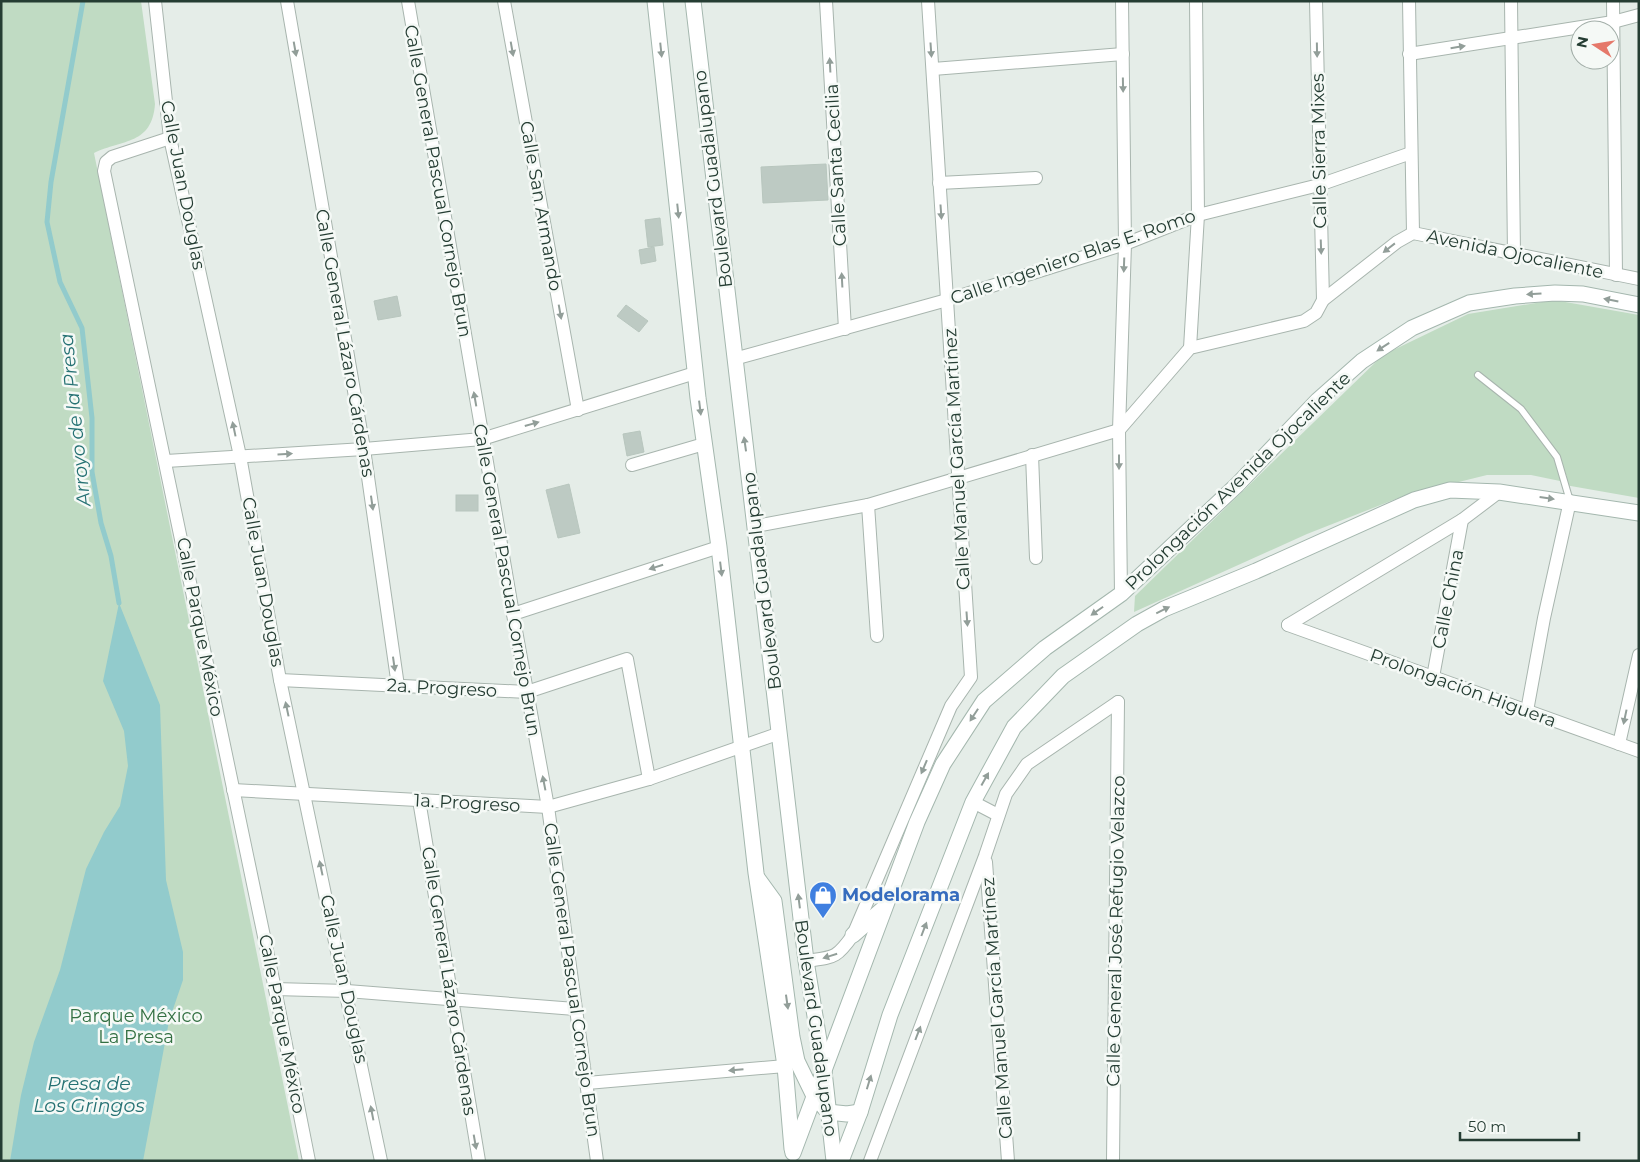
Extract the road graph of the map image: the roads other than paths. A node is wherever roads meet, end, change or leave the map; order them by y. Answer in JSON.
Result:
{"nodes":[{"id":1,"x":155,"y":1,"type":"edge"},
{"id":2,"x":287,"y":1,"type":"edge"},
{"id":3,"x":408,"y":1,"type":"edge"},
{"id":4,"x":504,"y":1,"type":"edge"},
{"id":5,"x":655,"y":1,"type":"edge"},
{"id":6,"x":692,"y":1,"type":"edge"},
{"id":7,"x":826,"y":1,"type":"edge"},
{"id":8,"x":928,"y":1,"type":"edge"},
{"id":9,"x":1122,"y":1,"type":"edge"},
{"id":10,"x":1196,"y":1,"type":"edge"},
{"id":11,"x":1316,"y":1,"type":"edge"},
{"id":12,"x":1408,"y":1,"type":"edge"},
{"id":13,"x":1512,"y":1,"type":"edge"},
{"id":14,"x":1612,"y":1,"type":"edge"},
{"id":15,"x":1639,"y":15,"type":"edge"},
{"id":16,"x":1613,"y":20,"type":"edge"},
{"id":17,"x":1620,"y":20,"type":"edge"},
{"id":18,"x":1570,"y":29,"type":"edge"},
{"id":19,"x":1512,"y":39,"type":"junction"},
{"id":20,"x":1123,"y":54,"type":"junction"},
{"id":21,"x":1409,"y":54,"type":"junction"},
{"id":22,"x":932,"y":69,"type":"junction"},
{"id":23,"x":1614,"y":70,"type":"edge"},
{"id":24,"x":170,"y":138,"type":"junction"},
{"id":25,"x":1411,"y":154,"type":"junction"},
{"id":26,"x":1036,"y":178,"type":"dead end"},
{"id":27,"x":939,"y":182,"type":"junction"},
{"id":28,"x":1319,"y":185,"type":"junction"},
{"id":29,"x":1198,"y":215,"type":"junction"},
{"id":30,"x":1413,"y":233,"type":"junction"},
{"id":31,"x":1125,"y":244,"type":"junction"},
{"id":32,"x":1514,"y":255,"type":"junction"},
{"id":33,"x":1616,"y":275,"type":"junction"},
{"id":34,"x":1639,"y":279,"type":"edge"},
{"id":35,"x":1583,"y":294,"type":"joint"},
{"id":36,"x":947,"y":300,"type":"junction"},
{"id":37,"x":1323,"y":300,"type":"junction"},
{"id":38,"x":1639,"y":305,"type":"edge"},
{"id":39,"x":845,"y":328,"type":"junction"},
{"id":40,"x":1190,"y":348,"type":"junction"},
{"id":41,"x":734,"y":359,"type":"junction"},
{"id":42,"x":696,"y":373,"type":"junction"},
{"id":43,"x":1478,"y":375,"type":"dead end"},
{"id":44,"x":578,"y":410,"type":"junction"},
{"id":45,"x":1119,"y":430,"type":"junction"},
{"id":46,"x":482,"y":438,"type":"junction"},
{"id":47,"x":704,"y":444,"type":"junction"},
{"id":48,"x":364,"y":449,"type":"junction"},
{"id":49,"x":1032,"y":455,"type":"junction"},
{"id":50,"x":240,"y":456,"type":"junction"},
{"id":51,"x":166,"y":461,"type":"junction"},
{"id":52,"x":632,"y":465,"type":"dead end"},
{"id":53,"x":957,"y":477,"type":"junction"},
{"id":54,"x":1499,"y":492,"type":"junction"},
{"id":55,"x":1570,"y":501,"type":"junction"},
{"id":56,"x":868,"y":505,"type":"junction"},
{"id":57,"x":1639,"y":513,"type":"edge"},
{"id":58,"x":1462,"y":520,"type":"junction"},
{"id":59,"x":756,"y":526,"type":"junction"},
{"id":60,"x":719,"y":547,"type":"junction"},
{"id":61,"x":1036,"y":558,"type":"dead end"},
{"id":62,"x":1121,"y":594,"type":"junction"},
{"id":63,"x":513,"y":614,"type":"junction"},
{"id":64,"x":877,"y":636,"type":"dead end"},
{"id":65,"x":1639,"y":655,"type":"edge"},
{"id":66,"x":1433,"y":677,"type":"junction"},
{"id":67,"x":280,"y":680,"type":"junction"},
{"id":68,"x":398,"y":686,"type":"junction"},
{"id":69,"x":527,"y":692,"type":"junction"},
{"id":70,"x":1527,"y":711,"type":"junction"},
{"id":71,"x":780,"y":733,"type":"junction"},
{"id":72,"x":1619,"y":744,"type":"junction"},
{"id":73,"x":742,"y":748,"type":"junction"},
{"id":74,"x":1639,"y":751,"type":"edge"},
{"id":75,"x":649,"y":779,"type":"junction"},
{"id":76,"x":233,"y":790,"type":"junction"},
{"id":77,"x":305,"y":793,"type":"junction"},
{"id":78,"x":419,"y":800,"type":"junction"},
{"id":79,"x":973,"y":802,"type":"junction"},
{"id":80,"x":548,"y":807,"type":"junction"},
{"id":81,"x":998,"y":815,"type":"junction"},
{"id":82,"x":985,"y":856,"type":"junction"},
{"id":83,"x":756,"y":872,"type":"junction"},
{"id":84,"x":885,"y":907,"type":"junction"},
{"id":85,"x":853,"y":935,"type":"junction"},
{"id":86,"x":806,"y":961,"type":"junction"},
{"id":87,"x":275,"y":989,"type":"junction"},
{"id":88,"x":347,"y":991,"type":"junction"},
{"id":89,"x":450,"y":999,"type":"junction"},
{"id":90,"x":575,"y":1009,"type":"junction"},
{"id":91,"x":785,"y":1066,"type":"junction"},
{"id":92,"x":824,"y":1071,"type":"junction"},
{"id":93,"x":587,"y":1083,"type":"junction"},
{"id":94,"x":814,"y":1094,"type":"junction"},
{"id":95,"x":828,"y":1112,"type":"junction"},
{"id":96,"x":860,"y":1112,"type":"junction"},
{"id":97,"x":794,"y":1157,"type":"edge"},
{"id":98,"x":309,"y":1161,"type":"edge"},
{"id":99,"x":382,"y":1161,"type":"edge"},
{"id":100,"x":479,"y":1161,"type":"edge"},
{"id":101,"x":597,"y":1161,"type":"edge"},
{"id":102,"x":834,"y":1161,"type":"edge"},
{"id":103,"x":841,"y":1161,"type":"edge"},
{"id":104,"x":870,"y":1161,"type":"edge"},
{"id":105,"x":1008,"y":1161,"type":"edge"},
{"id":106,"x":1113,"y":1161,"type":"edge"}],
"edges":[{"from":1,"to":24,"type":"street","name":"Calle Juan Douglas"},
{"from":2,"to":48,"type":"street","name":"Calle General Lázaro Cárdenas","one_way":true},
{"from":46,"to":3,"type":"street","name":"Calle General Pascual Cornejo Brun","one_way":true},
{"from":4,"to":44,"type":"street","name":"Calle San Armando","one_way":true},
{"from":5,"to":42,"type":"main road","name":"Boulevard Guadalupano","one_way":true},
{"from":6,"to":41,"type":"main road","name":"Boulevard Guadalupano"},
{"from":39,"to":7,"type":"street","name":"Calle Santa Cecilia","one_way":true},
{"from":8,"to":22,"type":"street","name":"Calle Manuel García Martínez","one_way":true},
{"from":9,"to":20,"type":"street"},
{"from":10,"to":29,"type":"street"},
{"from":11,"to":28,"type":"street","name":"Calle Sierra Mixes","one_way":true},
{"from":12,"to":21,"type":"street"},
{"from":13,"to":19,"type":"street"},
{"from":14,"to":16,"type":"street"},
{"from":15,"to":17,"type":"street"},
{"from":18,"to":19,"type":"street"},
{"from":21,"to":19,"type":"street","one_way":true},
{"from":19,"to":32,"type":"street"},
{"from":20,"to":22,"type":"street"},
{"from":20,"to":31,"type":"street","one_way":true},
{"from":21,"to":25,"type":"street"},
{"from":22,"to":27,"type":"street","name":"Calle Manuel García Martínez"},
{"from":23,"to":33,"type":"street"},
{"from":50,"to":24,"type":"street","name":"Calle Juan Douglas","one_way":true},
{"from":24,"to":51,"type":"street","name":"Calle Parque México"},
{"from":25,"to":28,"type":"street","name":"Calle Ingeniero Blas E. Romo"},
{"from":25,"to":30,"type":"street"},
{"from":26,"to":27,"type":"street"},
{"from":27,"to":36,"type":"street","name":"Calle Manuel García Martínez","one_way":true},
{"from":28,"to":29,"type":"street","name":"Calle Ingeniero Blas E. Romo"},
{"from":28,"to":37,"type":"street","name":"Calle Sierra Mixes","one_way":true},
{"from":29,"to":31,"type":"street","name":"Calle Ingeniero Blas E. Romo"},
{"from":29,"to":40,"type":"street"},
{"from":30,"to":32,"type":"street","name":"Avenida Ojocaliente"},
{"from":30,"to":37,"type":"street","name":"Avenida Ojocaliente","one_way":true},
{"from":31,"to":36,"type":"street","name":"Calle Ingeniero Blas E. Romo"},
{"from":31,"to":45,"type":"street","one_way":true},
{"from":32,"to":33,"type":"street","name":"Avenida Ojocaliente"},
{"from":33,"to":34,"type":"street","name":"Avenida Ojocaliente"},
{"from":38,"to":35,"type":"main road","name":"Avenida Ojocaliente","one_way":true},
{"from":35,"to":62,"type":"main road","name":"Prolongación Avenida Ojocaliente","one_way":true},
{"from":36,"to":39,"type":"street","name":"Calle Ingeniero Blas E. Romo"},
{"from":36,"to":53,"type":"street","name":"Calle Manuel García Martínez"},
{"from":37,"to":40,"type":"street","name":"Avenida Ojocaliente"},
{"from":39,"to":41,"type":"street","name":"Calle Ingeniero Blas E. Romo"},
{"from":40,"to":45,"type":"street"},
{"from":59,"to":41,"type":"main road","name":"Boulevard Guadalupano","one_way":true},
{"from":42,"to":44,"type":"street"},
{"from":42,"to":47,"type":"main road","name":"Boulevard Guadalupano","one_way":true},
{"from":43,"to":55,"type":"lane"},
{"from":46,"to":44,"type":"street","one_way":true},
{"from":45,"to":49,"type":"street"},
{"from":45,"to":62,"type":"street","one_way":true},
{"from":46,"to":48,"type":"street"},
{"from":46,"to":63,"type":"street","name":"Calle General Pascual Cornejo Brun"},
{"from":47,"to":52,"type":"street"},
{"from":47,"to":60,"type":"main road","name":"Boulevard Guadalupano"},
{"from":50,"to":48,"type":"street","one_way":true},
{"from":48,"to":68,"type":"street","name":"Calle General Lázaro Cárdenas","one_way":true},
{"from":49,"to":53,"type":"street"},
{"from":49,"to":61,"type":"street"},
{"from":50,"to":51,"type":"street"},
{"from":50,"to":67,"type":"street","name":"Calle Juan Douglas"},
{"from":51,"to":76,"type":"street","name":"Calle Parque México"},
{"from":53,"to":56,"type":"street"},
{"from":53,"to":85,"type":"street","name":"Calle Manuel García Martínez","one_way":true},
{"from":54,"to":55,"type":"main road","name":"Prolongación Avenida Ojocaliente","one_way":true},
{"from":54,"to":58,"type":"street"},
{"from":79,"to":54,"type":"main road","name":"Prolongación Avenida Ojocaliente","one_way":true},
{"from":55,"to":57,"type":"main road","name":"Prolongación Avenida Ojocaliente"},
{"from":55,"to":70,"type":"street"},
{"from":56,"to":59,"type":"street"},
{"from":56,"to":64,"type":"street"},
{"from":58,"to":66,"type":"street","name":"Calle China"},
{"from":58,"to":66,"type":"street","name":"Prolongación Higuera"},
{"from":59,"to":71,"type":"main road","name":"Boulevard Guadalupano"},
{"from":60,"to":63,"type":"street","one_way":true},
{"from":60,"to":73,"type":"main road","name":"Boulevard Guadalupano","one_way":true},
{"from":62,"to":84,"type":"main road","name":"Prolongación Avenida Ojocaliente","one_way":true},
{"from":63,"to":69,"type":"street","name":"Calle General Pascual Cornejo Brun"},
{"from":65,"to":72,"type":"street","one_way":true},
{"from":66,"to":70,"type":"street","name":"Prolongación Higuera"},
{"from":67,"to":68,"type":"street","name":"2a. Progreso"},
{"from":77,"to":67,"type":"street","name":"Calle Juan Douglas","one_way":true},
{"from":68,"to":69,"type":"street","name":"2a. Progreso"},
{"from":69,"to":75,"type":"street","name":"2a. Progreso"},
{"from":80,"to":69,"type":"street","name":"Calle General Pascual Cornejo Brun","one_way":true},
{"from":70,"to":72,"type":"street","name":"Prolongación Higuera"},
{"from":71,"to":73,"type":"street","name":"1a. Progreso"},
{"from":86,"to":71,"type":"main road","name":"Boulevard Guadalupano","one_way":true},
{"from":72,"to":74,"type":"street","name":"Prolongación Higuera"},
{"from":73,"to":75,"type":"street","name":"1a. Progreso"},
{"from":73,"to":83,"type":"main road","name":"Boulevard Guadalupano"},
{"from":75,"to":80,"type":"street","name":"1a. Progreso"},
{"from":76,"to":77,"type":"street","name":"1a. Progreso"},
{"from":76,"to":87,"type":"street","name":"Calle Parque México"},
{"from":77,"to":78,"type":"street","name":"1a. Progreso"},
{"from":88,"to":77,"type":"street","name":"Calle Juan Douglas","one_way":true},
{"from":78,"to":80,"type":"street","name":"1a. Progreso"},
{"from":78,"to":89,"type":"street","name":"Calle General Lázaro Cárdenas"},
{"from":79,"to":81,"type":"street"},
{"from":96,"to":79,"type":"main road","name":"Prolongación Avenida Ojocaliente","one_way":true},
{"from":80,"to":90,"type":"street","name":"Calle General Pascual Cornejo Brun"},
{"from":81,"to":82,"type":"street"},
{"from":81,"to":106,"type":"street","name":"Calle General José Refugio Velazco"},
{"from":104,"to":82,"type":"street","one_way":true},
{"from":82,"to":105,"type":"street","name":"Calle Manuel García Martínez"},
{"from":83,"to":91,"type":"main road","name":"Boulevard Guadalupano"},
{"from":83,"to":94,"type":"main road","one_way":true},
{"from":84,"to":85,"type":"main road"},
{"from":84,"to":92,"type":"main road","name":"Prolongación Avenida Ojocaliente"},
{"from":85,"to":86,"type":"street","one_way":true},
{"from":86,"to":92,"type":"main road","name":"Boulevard Guadalupano"},
{"from":87,"to":88,"type":"street"},
{"from":87,"to":98,"type":"street","name":"Calle Parque México"},
{"from":88,"to":89,"type":"street"},
{"from":99,"to":88,"type":"street","name":"Calle Juan Douglas","one_way":true},
{"from":89,"to":90,"type":"street"},
{"from":89,"to":100,"type":"street","name":"Calle General Lázaro Cárdenas","one_way":true},
{"from":90,"to":93,"type":"street","name":"Calle General Pascual Cornejo Brun"},
{"from":91,"to":93,"type":"street","one_way":true},
{"from":91,"to":97,"type":"main road","name":"Boulevard Guadalupano"},
{"from":92,"to":94,"type":"main road","name":"Prolongación Avenida Ojocaliente"},
{"from":92,"to":95,"type":"main road","name":"Boulevard Guadalupano"},
{"from":93,"to":101,"type":"street","name":"Calle General Pascual Cornejo Brun"},
{"from":94,"to":95,"type":"main road"},
{"from":94,"to":97,"type":"main road","name":"Prolongación Avenida Ojocaliente"},
{"from":95,"to":96,"type":"main road"},
{"from":95,"to":102,"type":"main road","name":"Boulevard Guadalupano"},
{"from":96,"to":103,"type":"main road","name":"Prolongación Avenida Ojocaliente"}]}
